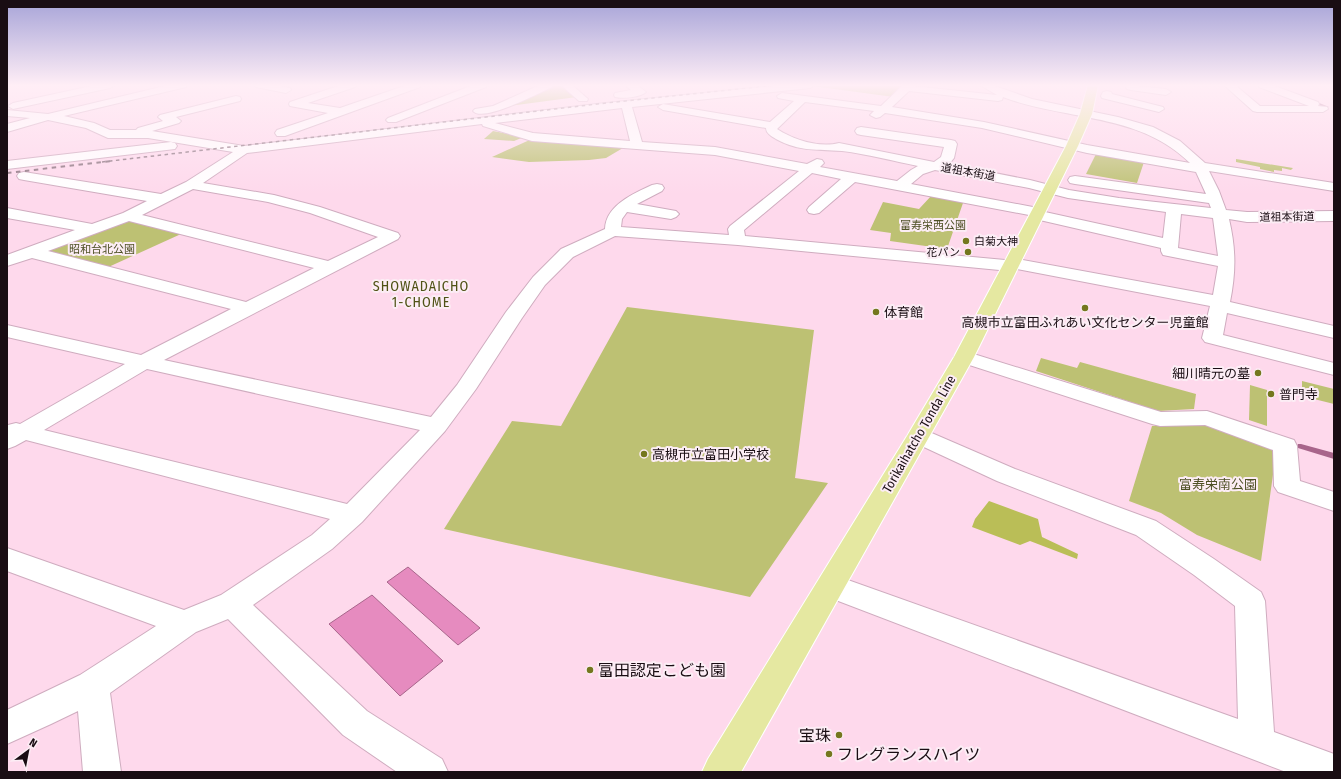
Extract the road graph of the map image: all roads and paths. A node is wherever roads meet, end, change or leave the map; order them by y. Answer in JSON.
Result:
{"nodes":[{"id":1,"x":32,"y":121,"type":"edge"},
{"id":2,"x":74,"y":121,"type":"edge"},
{"id":3,"x":174,"y":121,"type":"edge"},
{"id":4,"x":311,"y":121,"type":"edge"},
{"id":5,"x":382,"y":121,"type":"edge"},
{"id":6,"x":477,"y":121,"type":"edge"},
{"id":7,"x":480,"y":121,"type":"edge"},
{"id":8,"x":509,"y":121,"type":"edge"},
{"id":9,"x":631,"y":121,"type":"edge"},
{"id":10,"x":746,"y":121,"type":"edge"},
{"id":11,"x":777,"y":121,"type":"edge"},
{"id":12,"x":871,"y":121,"type":"edge"},
{"id":13,"x":990,"y":121,"type":"edge"},
{"id":14,"x":1083,"y":121,"type":"edge"},
{"id":15,"x":1126,"y":121,"type":"edge"},
{"id":16,"x":377,"y":122,"type":"dead end"},
{"id":17,"x":772,"y":126,"type":"junction"},
{"id":18,"x":333,"y":127,"type":"dead end"},
{"id":19,"x":7,"y":128,"type":"edge"},
{"id":20,"x":498,"y":128,"type":"junction"},
{"id":21,"x":861,"y":131,"type":"junction"},
{"id":22,"x":127,"y":134,"type":"junction"},
{"id":23,"x":199,"y":142,"type":"junction"},
{"id":24,"x":637,"y":145,"type":"junction"},
{"id":25,"x":241,"y":146,"type":"junction"},
{"id":26,"x":1072,"y":146,"type":"junction"},
{"id":27,"x":838,"y":148,"type":"junction"},
{"id":28,"x":26,"y":151,"type":"dead end"},
{"id":29,"x":190,"y":155,"type":"dead end"},
{"id":30,"x":175,"y":157,"type":"dead end"},
{"id":31,"x":49,"y":161,"type":"junction"},
{"id":32,"x":938,"y":166,"type":"junction"},
{"id":33,"x":1201,"y":167,"type":"junction"},
{"id":34,"x":809,"y":168,"type":"junction"},
{"id":35,"x":15,"y":173,"type":"edge"},
{"id":36,"x":852,"y":177,"type":"junction"},
{"id":37,"x":1052,"y":183,"type":"junction"},
{"id":38,"x":191,"y":185,"type":"junction"},
{"id":39,"x":900,"y":186,"type":"junction"},
{"id":40,"x":1334,"y":187,"type":"edge"},
{"id":41,"x":657,"y":188,"type":"dead end"},
{"id":42,"x":1214,"y":198,"type":"junction"},
{"id":43,"x":163,"y":200,"type":"junction"},
{"id":44,"x":624,"y":207,"type":"junction"},
{"id":45,"x":1174,"y":209,"type":"junction"},
{"id":46,"x":814,"y":210,"type":"dead end"},
{"id":47,"x":7,"y":213,"type":"edge"},
{"id":48,"x":671,"y":214,"type":"dead end"},
{"id":49,"x":1037,"y":214,"type":"junction"},
{"id":50,"x":1221,"y":215,"type":"junction"},
{"id":51,"x":128,"y":216,"type":"junction"},
{"id":52,"x":1334,"y":216,"type":"edge"},
{"id":53,"x":95,"y":229,"type":"junction"},
{"id":54,"x":613,"y":231,"type":"junction"},
{"id":55,"x":738,"y":240,"type":"junction"},
{"id":56,"x":1170,"y":245,"type":"junction"},
{"id":57,"x":30,"y":252,"type":"junction"},
{"id":58,"x":7,"y":261,"type":"edge"},
{"id":59,"x":1226,"y":263,"type":"junction"},
{"id":60,"x":1011,"y":264,"type":"junction"},
{"id":61,"x":330,"y":267,"type":"junction"},
{"id":62,"x":1219,"y":304,"type":"junction"},
{"id":63,"x":248,"y":308,"type":"junction"},
{"id":64,"x":7,"y":331,"type":"edge"},
{"id":65,"x":1334,"y":332,"type":"edge"},
{"id":66,"x":964,"y":356,"type":"junction"},
{"id":67,"x":144,"y":362,"type":"junction"},
{"id":68,"x":1334,"y":369,"type":"edge"},
{"id":69,"x":437,"y":426,"type":"junction"},
{"id":70,"x":13,"y":434,"type":"edge"},
{"id":71,"x":919,"y":436,"type":"junction"},
{"id":72,"x":1334,"y":502,"type":"edge"},
{"id":73,"x":352,"y":515,"type":"junction"},
{"id":74,"x":7,"y":559,"type":"edge"},
{"id":75,"x":830,"y":586,"type":"junction"},
{"id":76,"x":232,"y":604,"type":"junction"},
{"id":77,"x":185,"y":623,"type":"junction"},
{"id":78,"x":92,"y":686,"type":"junction"},
{"id":79,"x":7,"y":727,"type":"edge"},
{"id":80,"x":1257,"y":744,"type":"junction"},
{"id":81,"x":102,"y":772,"type":"edge"},
{"id":82,"x":429,"y":772,"type":"edge"},
{"id":83,"x":721,"y":772,"type":"edge"},
{"id":84,"x":1334,"y":772,"type":"edge"}],
"edges":[{"from":1,"to":19,"type":"street"},
{"from":2,"to":22,"type":"street"},
{"from":3,"to":22,"type":"street"},
{"from":4,"to":18,"type":"street"},
{"from":5,"to":16,"type":"street"},
{"from":6,"to":25,"type":"street"},
{"from":7,"to":20,"type":"street"},
{"from":8,"to":20,"type":"street"},
{"from":9,"to":24,"type":"street"},
{"from":10,"to":17,"type":"street"},
{"from":11,"to":17,"type":"street"},
{"from":12,"to":21,"type":"street"},
{"from":13,"to":26,"type":"street"},
{"from":14,"to":26,"type":"main road","name":"Torikaihatcho Tonda Line"},
{"from":15,"to":33,"type":"street"},
{"from":17,"to":27,"type":"street"},
{"from":20,"to":24,"type":"street"},
{"from":21,"to":27,"type":"street"},
{"from":21,"to":32,"type":"street"},
{"from":22,"to":23,"type":"street"},
{"from":23,"to":25,"type":"street"},
{"from":23,"to":31,"type":"street"},
{"from":24,"to":34,"type":"street"},
{"from":25,"to":29,"type":"street"},
{"from":25,"to":38,"type":"street"},
{"from":26,"to":33,"type":"street"},
{"from":26,"to":37,"type":"main road","name":"Torikaihatcho Tonda Line"},
{"from":27,"to":32,"type":"street"},
{"from":27,"to":34,"type":"street"},
{"from":28,"to":31,"type":"street"},
{"from":30,"to":35,"type":"street"},
{"from":31,"to":35,"type":"street"},
{"from":32,"to":37,"type":"street","name":"道祖本街道"},
{"from":32,"to":39,"type":"street","name":"道祖本街道"},
{"from":33,"to":40,"type":"street"},
{"from":33,"to":42,"type":"street"},
{"from":34,"to":36,"type":"street"},
{"from":34,"to":55,"type":"street"},
{"from":35,"to":43,"type":"street"},
{"from":36,"to":39,"type":"street"},
{"from":36,"to":46,"type":"street"},
{"from":37,"to":42,"type":"street"},
{"from":37,"to":45,"type":"street","name":"道祖本街道"},
{"from":37,"to":49,"type":"main road","name":"Torikaihatcho Tonda Line"},
{"from":38,"to":43,"type":"street"},
{"from":38,"to":61,"type":"street"},
{"from":39,"to":49,"type":"street"},
{"from":41,"to":44,"type":"street"},
{"from":42,"to":50,"type":"street"},
{"from":43,"to":51,"type":"street"},
{"from":44,"to":48,"type":"street"},
{"from":44,"to":54,"type":"street"},
{"from":45,"to":50,"type":"street","name":"道祖本街道"},
{"from":45,"to":56,"type":"street"},
{"from":47,"to":53,"type":"street"},
{"from":49,"to":56,"type":"street"},
{"from":49,"to":60,"type":"main road","name":"Torikaihatcho Tonda Line"},
{"from":50,"to":52,"type":"street","name":"道祖本街道"},
{"from":50,"to":59,"type":"street"},
{"from":51,"to":53,"type":"street"},
{"from":51,"to":61,"type":"street"},
{"from":53,"to":57,"type":"street"},
{"from":54,"to":55,"type":"street"},
{"from":54,"to":69,"type":"street"},
{"from":55,"to":60,"type":"street"},
{"from":56,"to":59,"type":"street"},
{"from":57,"to":58,"type":"street"},
{"from":57,"to":63,"type":"street"},
{"from":59,"to":62,"type":"street"},
{"from":60,"to":62,"type":"street"},
{"from":60,"to":66,"type":"main road","name":"Torikaihatcho Tonda Line"},
{"from":61,"to":63,"type":"street"},
{"from":62,"to":65,"type":"street"},
{"from":62,"to":68,"type":"street"},
{"from":63,"to":67,"type":"street"},
{"from":64,"to":67,"type":"street"},
{"from":66,"to":71,"type":"main road","name":"Torikaihatcho Tonda Line"},
{"from":66,"to":72,"type":"street"},
{"from":67,"to":69,"type":"street"},
{"from":67,"to":70,"type":"street"},
{"from":69,"to":73,"type":"street"},
{"from":70,"to":73,"type":"street"},
{"from":71,"to":75,"type":"main road","name":"Torikaihatcho Tonda Line"},
{"from":71,"to":80,"type":"street"},
{"from":73,"to":76,"type":"street"},
{"from":74,"to":77,"type":"street"},
{"from":75,"to":80,"type":"street"},
{"from":75,"to":83,"type":"main road","name":"Torikaihatcho Tonda Line"},
{"from":76,"to":77,"type":"street"},
{"from":76,"to":82,"type":"street"},
{"from":77,"to":78,"type":"street"},
{"from":78,"to":79,"type":"street"},
{"from":78,"to":81,"type":"street"},
{"from":80,"to":84,"type":"street"}]}
